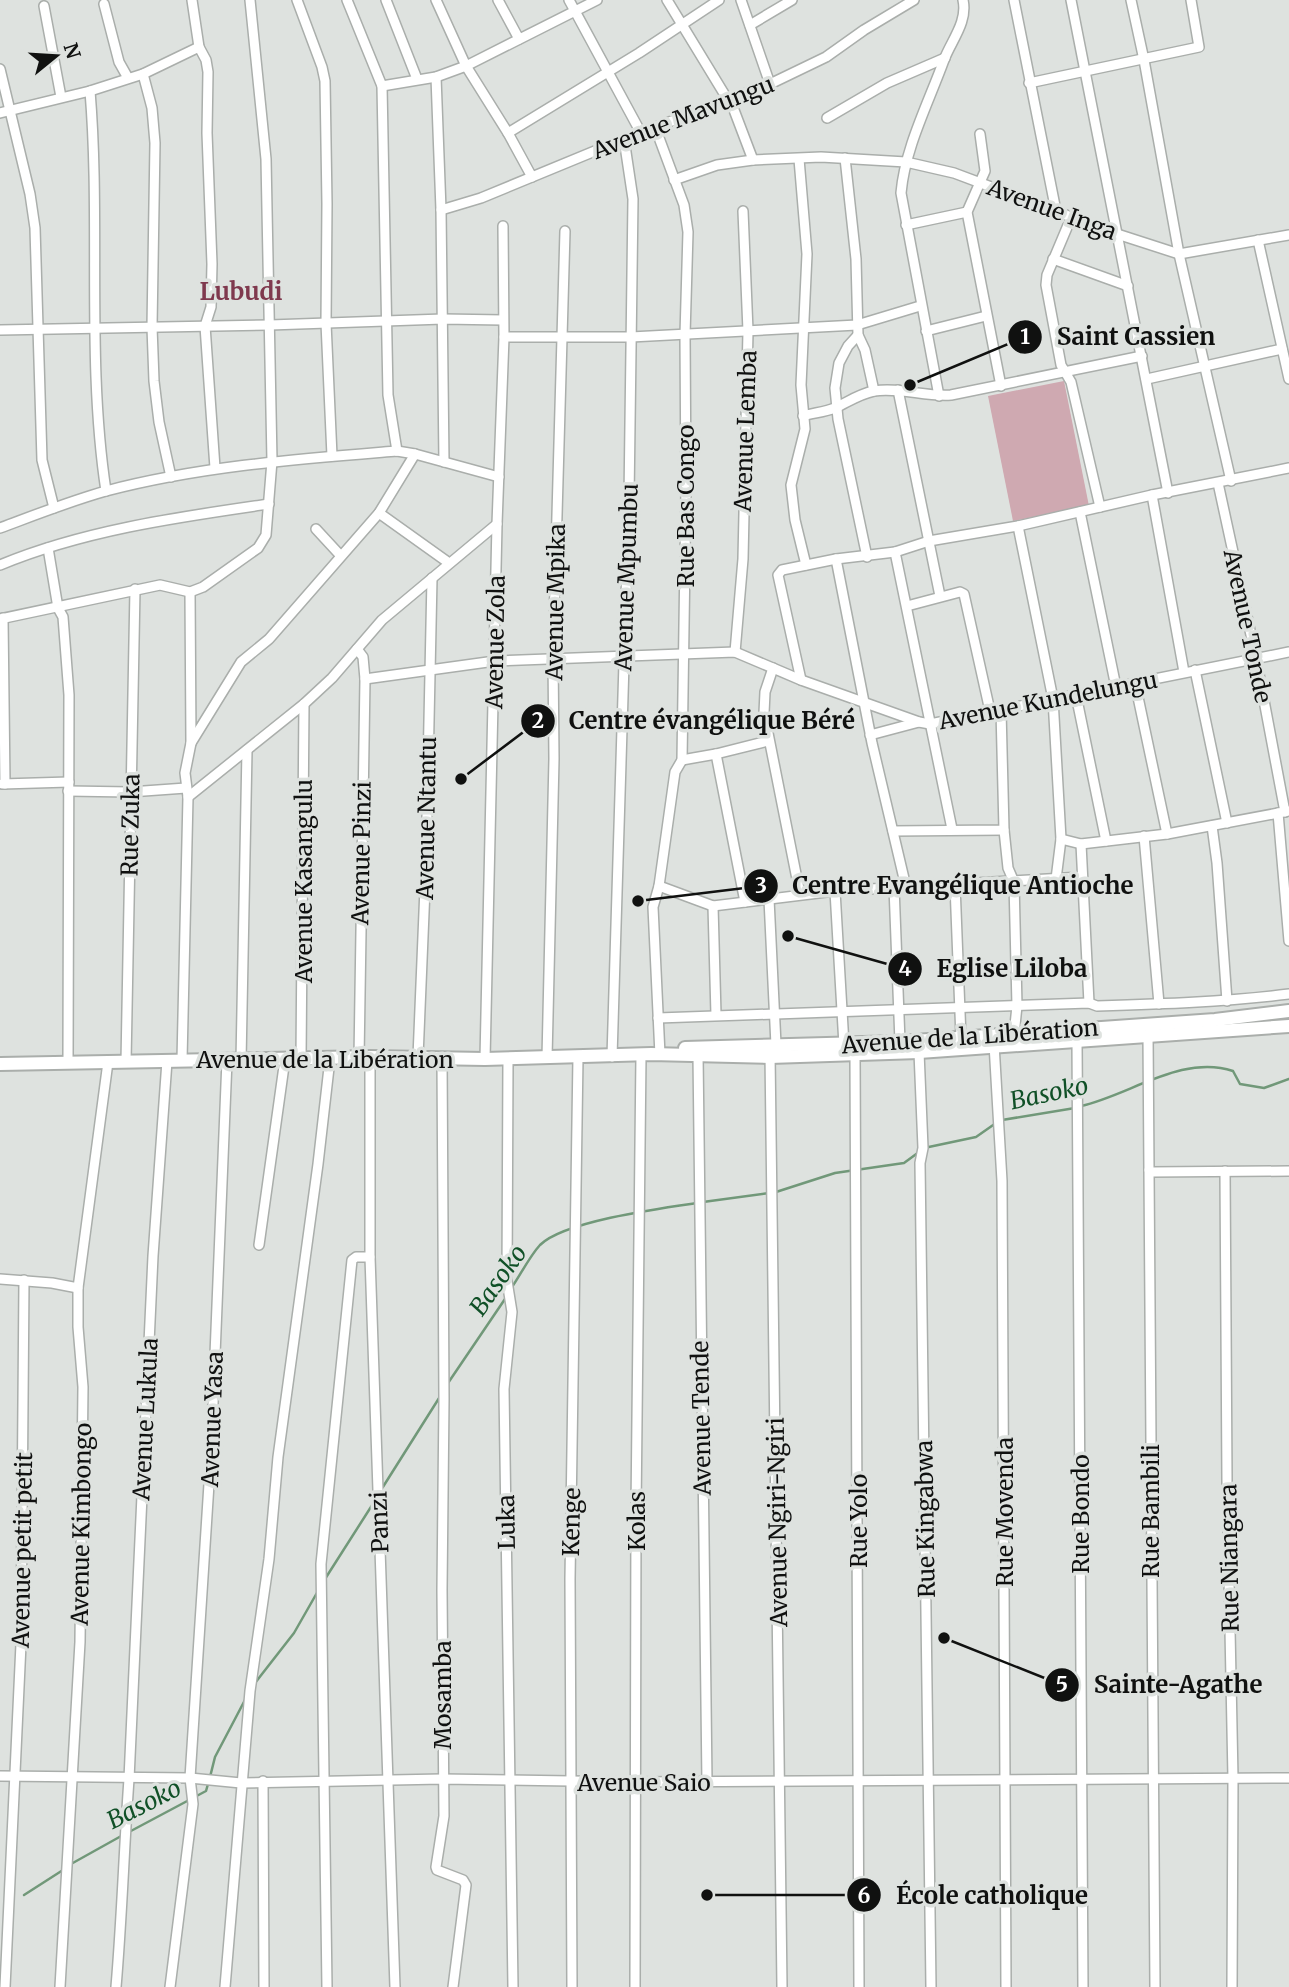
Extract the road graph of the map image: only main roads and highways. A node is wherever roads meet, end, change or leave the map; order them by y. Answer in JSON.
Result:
{"nodes":[{"id":1,"x":1289,"y":1012,"type":"edge"},
{"id":2,"x":1289,"y":1026,"type":"edge"},
{"id":3,"x":994,"y":1042,"type":"junction"},
{"id":4,"x":772,"y":1049,"type":"junction"},
{"id":5,"x":653,"y":1053,"type":"junction"},
{"id":6,"x":0,"y":1064,"type":"edge"}],
"edges":[{"from":1,"to":3,"type":"highway","name":"Avenue de la Libération"},
{"from":2,"to":3,"type":"highway","name":"Avenue de la Libération"},
{"from":3,"to":4,"type":"highway","name":"Avenue de la Libération"},
{"from":3,"to":4,"type":"highway","name":"Avenue de la Libération"},
{"from":4,"to":5,"type":"highway","name":"Avenue de la Libération"},
{"from":4,"to":5,"type":"highway","name":"Avenue de la Libération"},
{"from":5,"to":6,"type":"highway","name":"Avenue de la Libération"}]}
